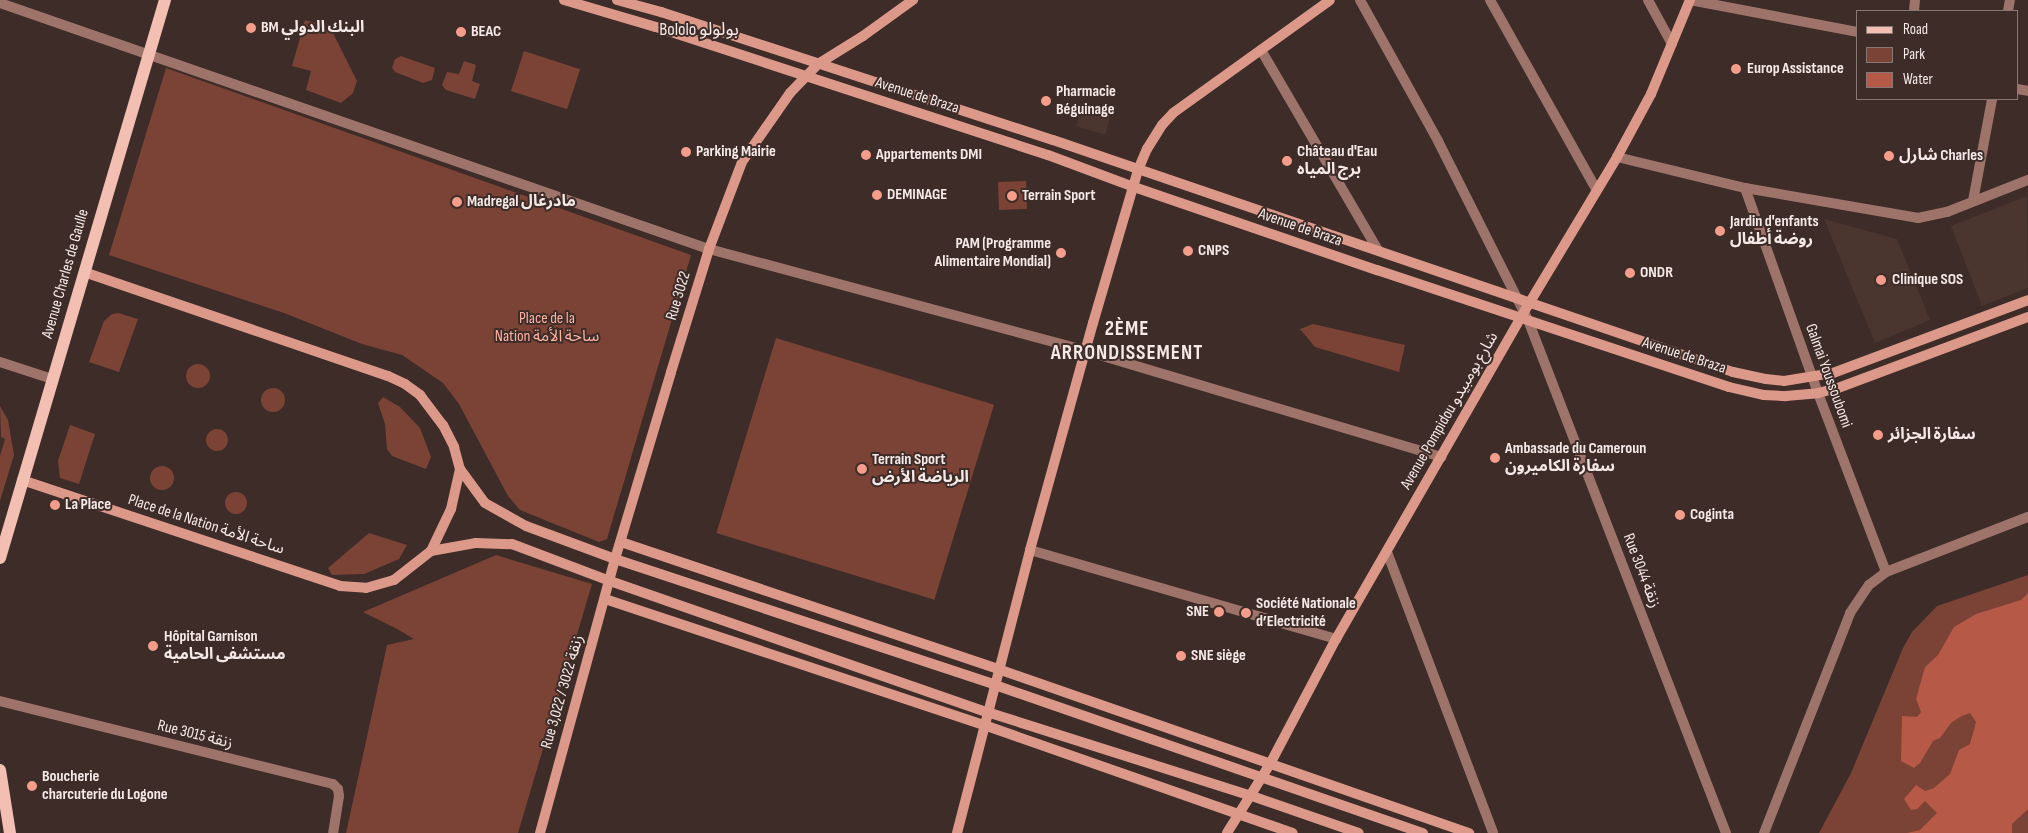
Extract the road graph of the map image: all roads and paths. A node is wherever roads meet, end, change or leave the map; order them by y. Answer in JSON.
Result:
{"nodes":[{"id":1,"x":165,"y":0,"type":"edge"},
{"id":2,"x":564,"y":0,"type":"edge"},
{"id":3,"x":617,"y":0,"type":"edge"},
{"id":4,"x":912,"y":0,"type":"edge"},
{"id":5,"x":1330,"y":0,"type":"edge"},
{"id":6,"x":1360,"y":0,"type":"edge"},
{"id":7,"x":1490,"y":0,"type":"edge"},
{"id":8,"x":1648,"y":0,"type":"edge"},
{"id":9,"x":1690,"y":0,"type":"edge"},
{"id":10,"x":0,"y":3,"type":"edge"},
{"id":11,"x":583,"y":3,"type":"edge"},
{"id":12,"x":1856,"y":32,"type":"edge"},
{"id":13,"x":1672,"y":44,"type":"junction"},
{"id":14,"x":1261,"y":50,"type":"junction"},
{"id":15,"x":148,"y":53,"type":"junction"},
{"id":16,"x":818,"y":64,"type":"junction"},
{"id":17,"x":806,"y":76,"type":"junction"},
{"id":18,"x":1992,"y":100,"type":"edge"},
{"id":19,"x":1617,"y":157,"type":"junction"},
{"id":20,"x":1138,"y":170,"type":"junction"},
{"id":21,"x":2028,"y":180,"type":"edge"},
{"id":22,"x":1134,"y":187,"type":"junction"},
{"id":23,"x":1596,"y":188,"type":"junction"},
{"id":24,"x":1745,"y":188,"type":"junction"},
{"id":25,"x":1973,"y":202,"type":"junction"},
{"id":26,"x":709,"y":249,"type":"junction"},
{"id":27,"x":1378,"y":250,"type":"junction"},
{"id":28,"x":84,"y":272,"type":"junction"},
{"id":29,"x":1517,"y":298,"type":"junction"},
{"id":30,"x":2028,"y":300,"type":"edge"},
{"id":31,"x":1530,"y":302,"type":"junction"},
{"id":32,"x":1524,"y":317,"type":"junction"},
{"id":33,"x":2028,"y":317,"type":"edge"},
{"id":34,"x":1086,"y":351,"type":"junction"},
{"id":35,"x":0,"y":362,"type":"edge"},
{"id":36,"x":1812,"y":377,"type":"junction"},
{"id":37,"x":52,"y":380,"type":"junction"},
{"id":38,"x":1818,"y":393,"type":"junction"},
{"id":39,"x":1442,"y":457,"type":"junction"},
{"id":40,"x":460,"y":469,"type":"junction"},
{"id":41,"x":22,"y":480,"type":"junction"},
{"id":42,"x":2028,"y":517,"type":"edge"},
{"id":43,"x":621,"y":542,"type":"junction"},
{"id":44,"x":431,"y":550,"type":"junction"},
{"id":45,"x":1030,"y":550,"type":"junction"},
{"id":46,"x":1388,"y":552,"type":"junction"},
{"id":47,"x":0,"y":558,"type":"edge"},
{"id":48,"x":615,"y":559,"type":"junction"},
{"id":49,"x":1886,"y":572,"type":"junction"},
{"id":50,"x":610,"y":581,"type":"junction"},
{"id":51,"x":605,"y":599,"type":"junction"},
{"id":52,"x":1336,"y":639,"type":"junction"},
{"id":53,"x":998,"y":669,"type":"junction"},
{"id":54,"x":995,"y":685,"type":"junction"},
{"id":55,"x":0,"y":701,"type":"edge"},
{"id":56,"x":987,"y":712,"type":"junction"},
{"id":57,"x":984,"y":725,"type":"junction"},
{"id":58,"x":1270,"y":764,"type":"junction"},
{"id":59,"x":0,"y":770,"type":"edge"},
{"id":60,"x":1261,"y":776,"type":"junction"},
{"id":61,"x":1249,"y":795,"type":"junction"},
{"id":62,"x":1238,"y":814,"type":"junction"},
{"id":63,"x":1274,"y":830,"type":"edge"},
{"id":64,"x":10,"y":833,"type":"edge"},
{"id":65,"x":333,"y":833,"type":"edge"},
{"id":66,"x":540,"y":833,"type":"edge"},
{"id":67,"x":957,"y":833,"type":"edge"},
{"id":68,"x":1227,"y":833,"type":"edge"},
{"id":69,"x":1293,"y":833,"type":"edge"},
{"id":70,"x":1359,"y":833,"type":"edge"},
{"id":71,"x":1423,"y":833,"type":"edge"},
{"id":72,"x":1469,"y":833,"type":"edge"},
{"id":73,"x":1493,"y":833,"type":"edge"},
{"id":74,"x":1726,"y":833,"type":"edge"},
{"id":75,"x":1764,"y":833,"type":"edge"}],
"edges":[{"from":1,"to":15,"type":"main road","name":"Avenue Charles de Gaulle"},
{"from":2,"to":11,"type":"main road","name":"Avenue de Braza"},
{"from":3,"to":16,"type":"main road","name":"Avenue de Braza"},
{"from":4,"to":16,"type":"main road","name":"Rue 3022"},
{"from":5,"to":14,"type":"main road"},
{"from":6,"to":29,"type":"street","name":"Rue 3044 زنقة"},
{"from":7,"to":23,"type":"street"},
{"from":8,"to":13,"type":"street"},
{"from":9,"to":12,"type":"street"},
{"from":9,"to":13,"type":"main road","name":"Avenue Pompidou شارع بومبيدو"},
{"from":10,"to":15,"type":"street"},
{"from":11,"to":17,"type":"main road","name":"Avenue de Braza"},
{"from":13,"to":19,"type":"main road","name":"Avenue Pompidou شارع بومبيدو"},
{"from":14,"to":20,"type":"main road"},
{"from":14,"to":27,"type":"street"},
{"from":15,"to":26,"type":"street"},
{"from":15,"to":28,"type":"main road","name":"Avenue Charles de Gaulle"},
{"from":16,"to":17,"type":"main road","name":"Rue 3022"},
{"from":16,"to":20,"type":"main road","name":"Avenue de Braza"},
{"from":17,"to":22,"type":"main road","name":"Avenue de Braza"},
{"from":17,"to":26,"type":"main road","name":"Rue 3022"},
{"from":18,"to":25,"type":"street"},
{"from":19,"to":23,"type":"main road","name":"Avenue Pompidou شارع بومبيدو"},
{"from":19,"to":24,"type":"street"},
{"from":20,"to":22,"type":"main road"},
{"from":20,"to":27,"type":"main road","name":"Avenue de Braza"},
{"from":21,"to":25,"type":"street"},
{"from":22,"to":32,"type":"main road","name":"Avenue de Braza"},
{"from":22,"to":34,"type":"main road"},
{"from":23,"to":31,"type":"main road","name":"Avenue Pompidou شارع بومبيدو"},
{"from":24,"to":25,"type":"street"},
{"from":24,"to":36,"type":"street","name":"Galmai Youssoubomi"},
{"from":26,"to":34,"type":"street"},
{"from":26,"to":43,"type":"main road","name":"Rue 3022"},
{"from":27,"to":29,"type":"main road","name":"Avenue de Braza"},
{"from":28,"to":37,"type":"main road","name":"Avenue Charles de Gaulle"},
{"from":28,"to":40,"type":"main road","name":"Place de la Nation ساحة الأمة"},
{"from":29,"to":31,"type":"main road","name":"Avenue de Braza"},
{"from":29,"to":32,"type":"street","name":"Rue 3044 زنقة"},
{"from":30,"to":36,"type":"main road","name":"Avenue de Braza"},
{"from":31,"to":32,"type":"main road","name":"Avenue Pompidou شارع بومبيدو"},
{"from":31,"to":36,"type":"main road","name":"Avenue de Braza"},
{"from":32,"to":38,"type":"main road","name":"Avenue de Braza"},
{"from":32,"to":39,"type":"main road","name":"Avenue Pompidou شارع بومبيدو"},
{"from":32,"to":74,"type":"street","name":"Rue 3044 زنقة"},
{"from":33,"to":38,"type":"main road","name":"Avenue de Braza"},
{"from":34,"to":39,"type":"street"},
{"from":34,"to":45,"type":"main road"},
{"from":35,"to":37,"type":"street"},
{"from":36,"to":38,"type":"street","name":"Galmai Youssoubomi"},
{"from":37,"to":41,"type":"main road","name":"Avenue Charles de Gaulle"},
{"from":38,"to":49,"type":"street","name":"Galmai Youssoubomi"},
{"from":39,"to":46,"type":"main road","name":"Avenue Pompidou شارع بومبيدو"},
{"from":40,"to":44,"type":"main road","name":"Place de la Nation ساحة الأمة"},
{"from":40,"to":48,"type":"main road","name":"Place de la Nation ساحة الأمة"},
{"from":41,"to":44,"type":"main road","name":"Place de la Nation ساحة الأمة"},
{"from":41,"to":47,"type":"main road","name":"Avenue Charles de Gaulle"},
{"from":42,"to":49,"type":"street"},
{"from":43,"to":48,"type":"main road","name":"Rue 3022"},
{"from":43,"to":53,"type":"main road"},
{"from":44,"to":50,"type":"main road"},
{"from":45,"to":52,"type":"street"},
{"from":45,"to":53,"type":"main road"},
{"from":46,"to":52,"type":"main road","name":"Avenue Pompidou شارع بومبيدو"},
{"from":46,"to":73,"type":"street"},
{"from":48,"to":50,"type":"main road","name":"Rue 3,022 / زنقة 3022"},
{"from":48,"to":54,"type":"main road","name":"Place de la Nation ساحة الأمة"},
{"from":49,"to":75,"type":"street"},
{"from":50,"to":51,"type":"main road","name":"Rue 3,022 / زنقة 3022"},
{"from":50,"to":56,"type":"main road"},
{"from":51,"to":57,"type":"main road"},
{"from":51,"to":66,"type":"main road","name":"Rue 3,022 / زنقة 3022"},
{"from":52,"to":58,"type":"main road","name":"Avenue Pompidou شارع بومبيدو"},
{"from":53,"to":54,"type":"main road"},
{"from":53,"to":58,"type":"main road"},
{"from":54,"to":56,"type":"main road"},
{"from":54,"to":60,"type":"main road","name":"Place de la Nation ساحة الأمة"},
{"from":55,"to":65,"type":"street","name":"Rue 3015 زنقة"},
{"from":56,"to":57,"type":"main road"},
{"from":56,"to":61,"type":"main road"},
{"from":57,"to":62,"type":"main road"},
{"from":57,"to":67,"type":"main road"},
{"from":58,"to":60,"type":"main road","name":"Avenue Pompidou شارع بومبيدو"},
{"from":58,"to":72,"type":"main road"},
{"from":59,"to":64,"type":"main road"},
{"from":60,"to":61,"type":"main road","name":"Avenue Pompidou شارع بومبيدو"},
{"from":60,"to":71,"type":"main road","name":"Place de la Nation ساحة الأمة"},
{"from":61,"to":62,"type":"main road","name":"Avenue Pompidou شارع بومبيدو"},
{"from":61,"to":70,"type":"main road"},
{"from":62,"to":63,"type":"main road"},
{"from":62,"to":68,"type":"main road","name":"Avenue Pompidou شارع بومبيدو"},
{"from":63,"to":69,"type":"main road"}]}
